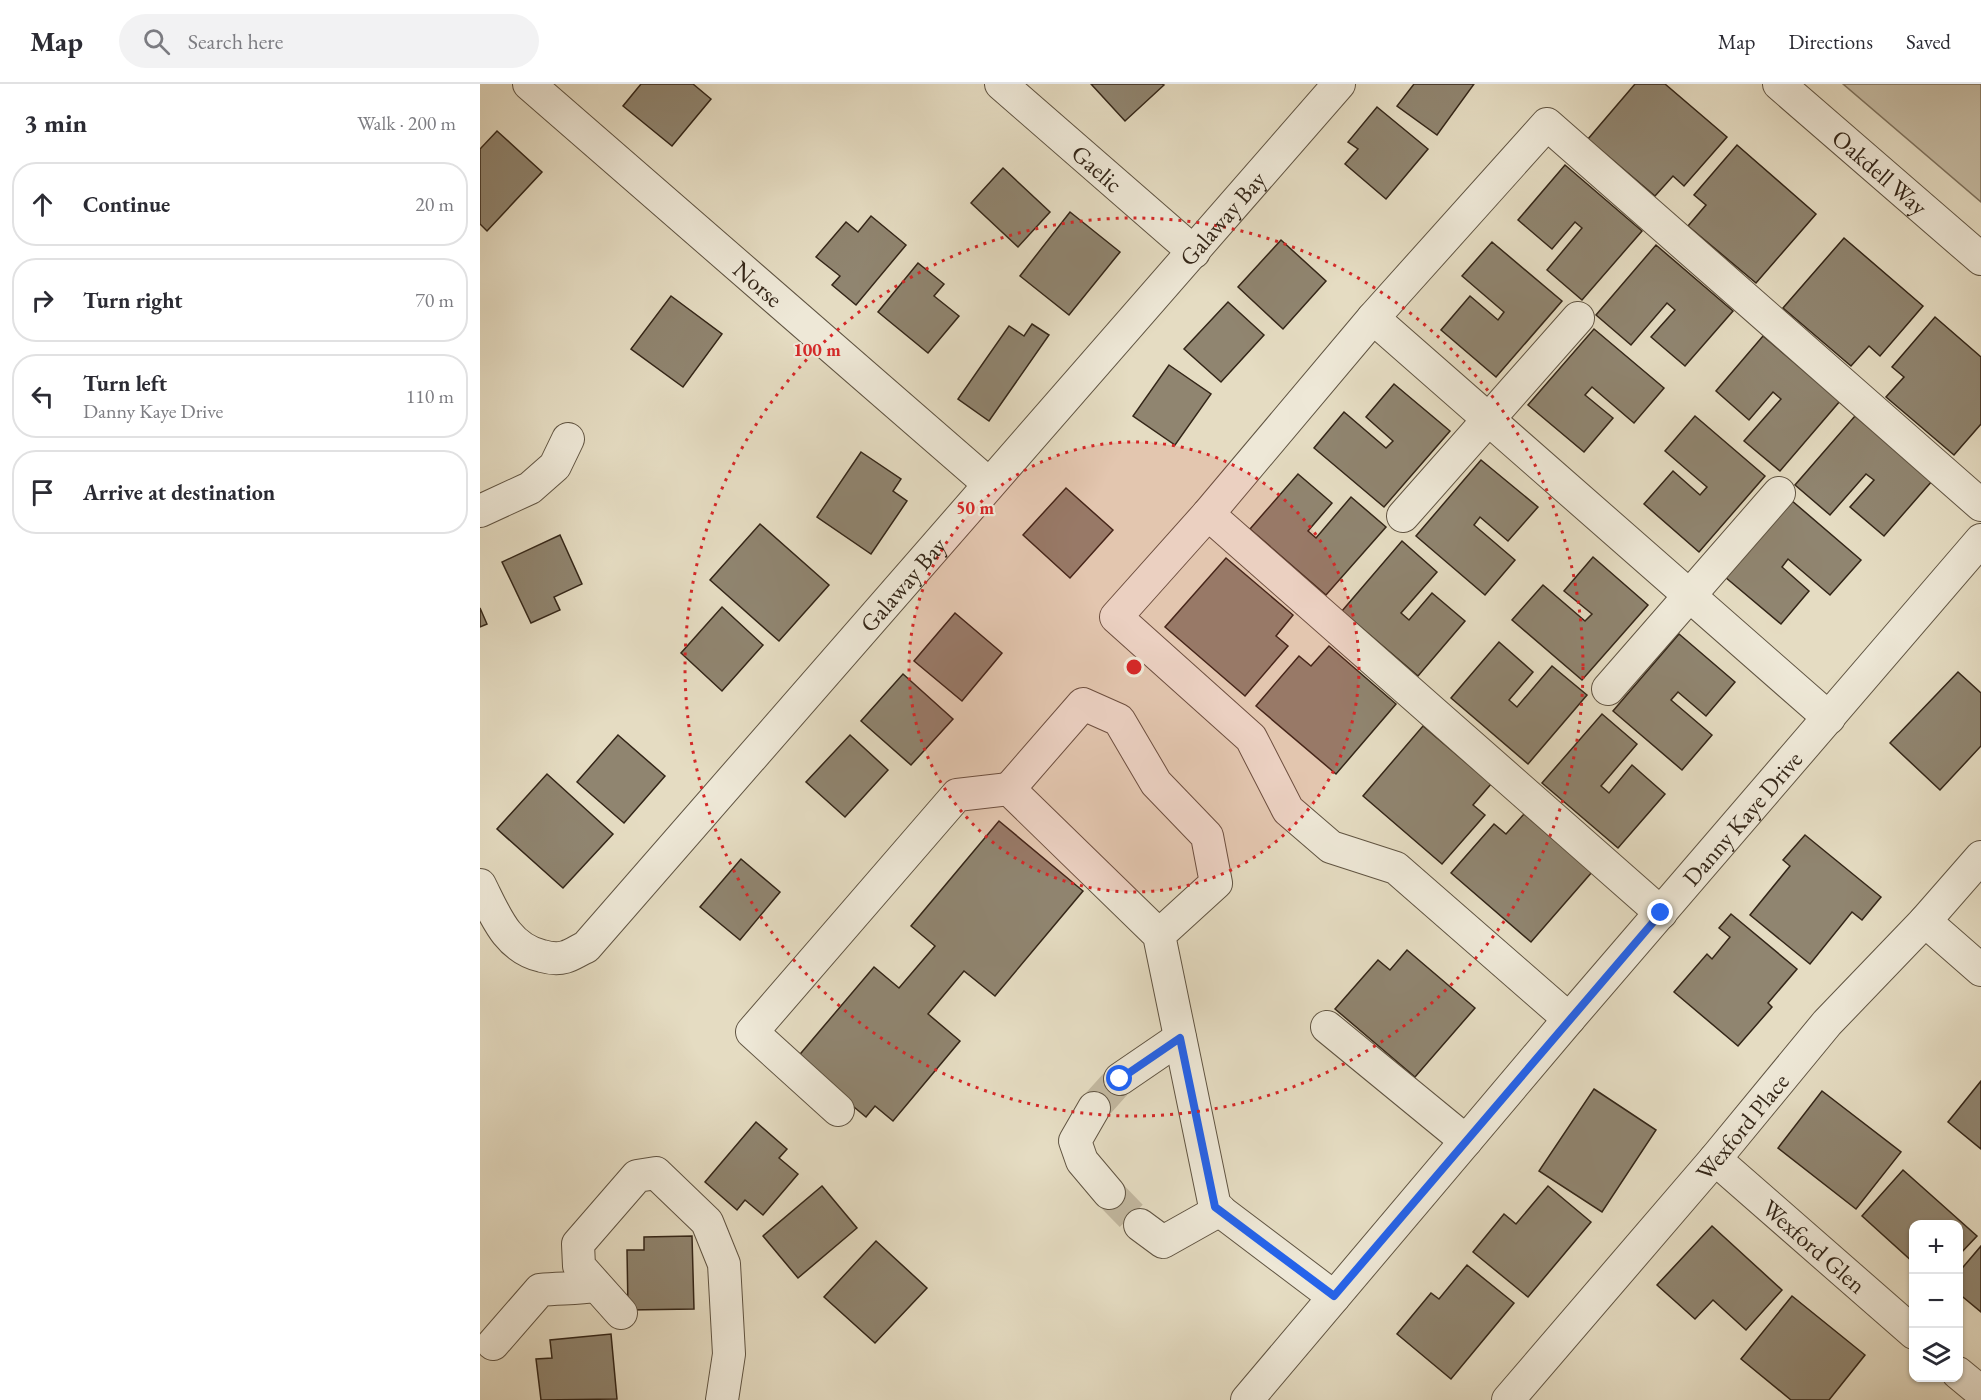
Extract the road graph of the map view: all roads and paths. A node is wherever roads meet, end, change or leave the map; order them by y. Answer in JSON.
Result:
{"nodes":[{"id":1,"x":529,"y":84,"type":"edge"},
{"id":2,"x":1001,"y":84,"type":"edge"},
{"id":3,"x":1339,"y":84,"type":"edge"},
{"id":4,"x":1779,"y":84,"type":"edge"},
{"id":5,"x":1194,"y":252,"type":"junction"},
{"id":6,"x":1981,"y":259,"type":"edge"},
{"id":7,"x":1373,"y":318,"type":"junction"},
{"id":8,"x":1578,"y":318,"type":"dead end"},
{"id":9,"x":1488,"y":419,"type":"junction"},
{"id":10,"x":568,"y":439,"type":"dead end"},
{"id":11,"x":989,"y":484,"type":"junction"},
{"id":12,"x":1779,"y":493,"type":"dead end"},
{"id":13,"x":1981,"y":505,"type":"edge"},
{"id":14,"x":480,"y":511,"type":"edge"},
{"id":15,"x":1208,"y":514,"type":"junction"},
{"id":16,"x":1403,"y":516,"type":"dead end"},
{"id":17,"x":1981,"y":540,"type":"edge"},
{"id":18,"x":1690,"y":595,"type":"junction"},
{"id":19,"x":1608,"y":689,"type":"dead end"},
{"id":20,"x":1829,"y":717,"type":"junction"},
{"id":21,"x":1009,"y":789,"type":"junction"},
{"id":22,"x":1981,"y":856,"type":"edge"},
{"id":23,"x":480,"y":885,"type":"edge"},
{"id":24,"x":1661,"y":913,"type":"junction"},
{"id":25,"x":1925,"y":921,"type":"junction"},
{"id":26,"x":1159,"y":935,"type":"junction"},
{"id":27,"x":1981,"y":970,"type":"edge"},
{"id":28,"x":1569,"y":1019,"type":"junction"},
{"id":29,"x":1327,"y":1027,"type":"dead end"},
{"id":30,"x":1180,"y":1038,"type":"junction"},
{"id":31,"x":1120,"y":1079,"type":"tunnel mouth"},
{"id":32,"x":1094,"y":1108,"type":"tunnel mouth"},
{"id":33,"x":838,"y":1110,"type":"dead end"},
{"id":34,"x":1466,"y":1141,"type":"junction"},
{"id":35,"x":1715,"y":1159,"type":"junction"},
{"id":36,"x":1109,"y":1193,"type":"tunnel mouth"},
{"id":37,"x":1220,"y":1210,"type":"junction"},
{"id":38,"x":1140,"y":1225,"type":"tunnel mouth"},
{"id":39,"x":596,"y":1286,"type":"junction"},
{"id":40,"x":1334,"y":1296,"type":"junction"},
{"id":41,"x":621,"y":1313,"type":"dead end"},
{"id":42,"x":1909,"y":1329,"type":"edge"},
{"id":43,"x":493,"y":1344,"type":"dead end"},
{"id":44,"x":1963,"y":1376,"type":"edge"},
{"id":45,"x":1981,"y":1392,"type":"edge"},
{"id":46,"x":1510,"y":1399,"type":"edge"},
{"id":47,"x":722,"y":1400,"type":"edge"},
{"id":48,"x":1246,"y":1400,"type":"edge"}],
"edges":[{"from":1,"to":11,"type":"street","name":"Norse"},
{"from":2,"to":5,"type":"street","name":"Gaelic"},
{"from":3,"to":5,"type":"street","name":"Galaway Bay"},
{"from":4,"to":6,"type":"street","name":"Oakdell Way"},
{"from":5,"to":11,"type":"street","name":"Galaway Bay"},
{"from":7,"to":9,"type":"street"},
{"from":7,"to":13,"type":"street"},
{"from":7,"to":15,"type":"street"},
{"from":8,"to":9,"type":"street"},
{"from":9,"to":16,"type":"street"},
{"from":9,"to":18,"type":"street"},
{"from":10,"to":14,"type":"street"},
{"from":11,"to":23,"type":"street","name":"Galaway Bay"},
{"from":12,"to":18,"type":"street"},
{"from":15,"to":24,"type":"street"},
{"from":15,"to":28,"type":"street"},
{"from":17,"to":20,"type":"street","name":"Danny Kaye Drive"},
{"from":18,"to":19,"type":"street"},
{"from":18,"to":20,"type":"street"},
{"from":20,"to":24,"type":"street","name":"Danny Kaye Drive"},
{"from":21,"to":26,"type":"street"},
{"from":21,"to":26,"type":"street"},
{"from":21,"to":33,"type":"street"},
{"from":22,"to":25,"type":"street","name":"Wexford Place"},
{"from":24,"to":28,"type":"street","name":"Danny Kaye Drive"},
{"from":25,"to":27,"type":"street"},
{"from":25,"to":35,"type":"street","name":"Wexford Place"},
{"from":26,"to":30,"type":"street"},
{"from":28,"to":34,"type":"street","name":"Danny Kaye Drive"},
{"from":29,"to":34,"type":"street"},
{"from":30,"to":31,"type":"street"},
{"from":30,"to":37,"type":"street"},
{"from":32,"to":36,"type":"street"},
{"from":34,"to":40,"type":"street","name":"Danny Kaye Drive"},
{"from":35,"to":42,"type":"street","name":"Wexford Glen"},
{"from":35,"to":46,"type":"street","name":"Wexford Place"},
{"from":37,"to":38,"type":"street"},
{"from":37,"to":40,"type":"street"},
{"from":39,"to":41,"type":"street"},
{"from":39,"to":43,"type":"street"},
{"from":39,"to":47,"type":"street"},
{"from":40,"to":48,"type":"street","name":"Danny Kaye Drive"},
{"from":44,"to":45,"type":"street"}]}
